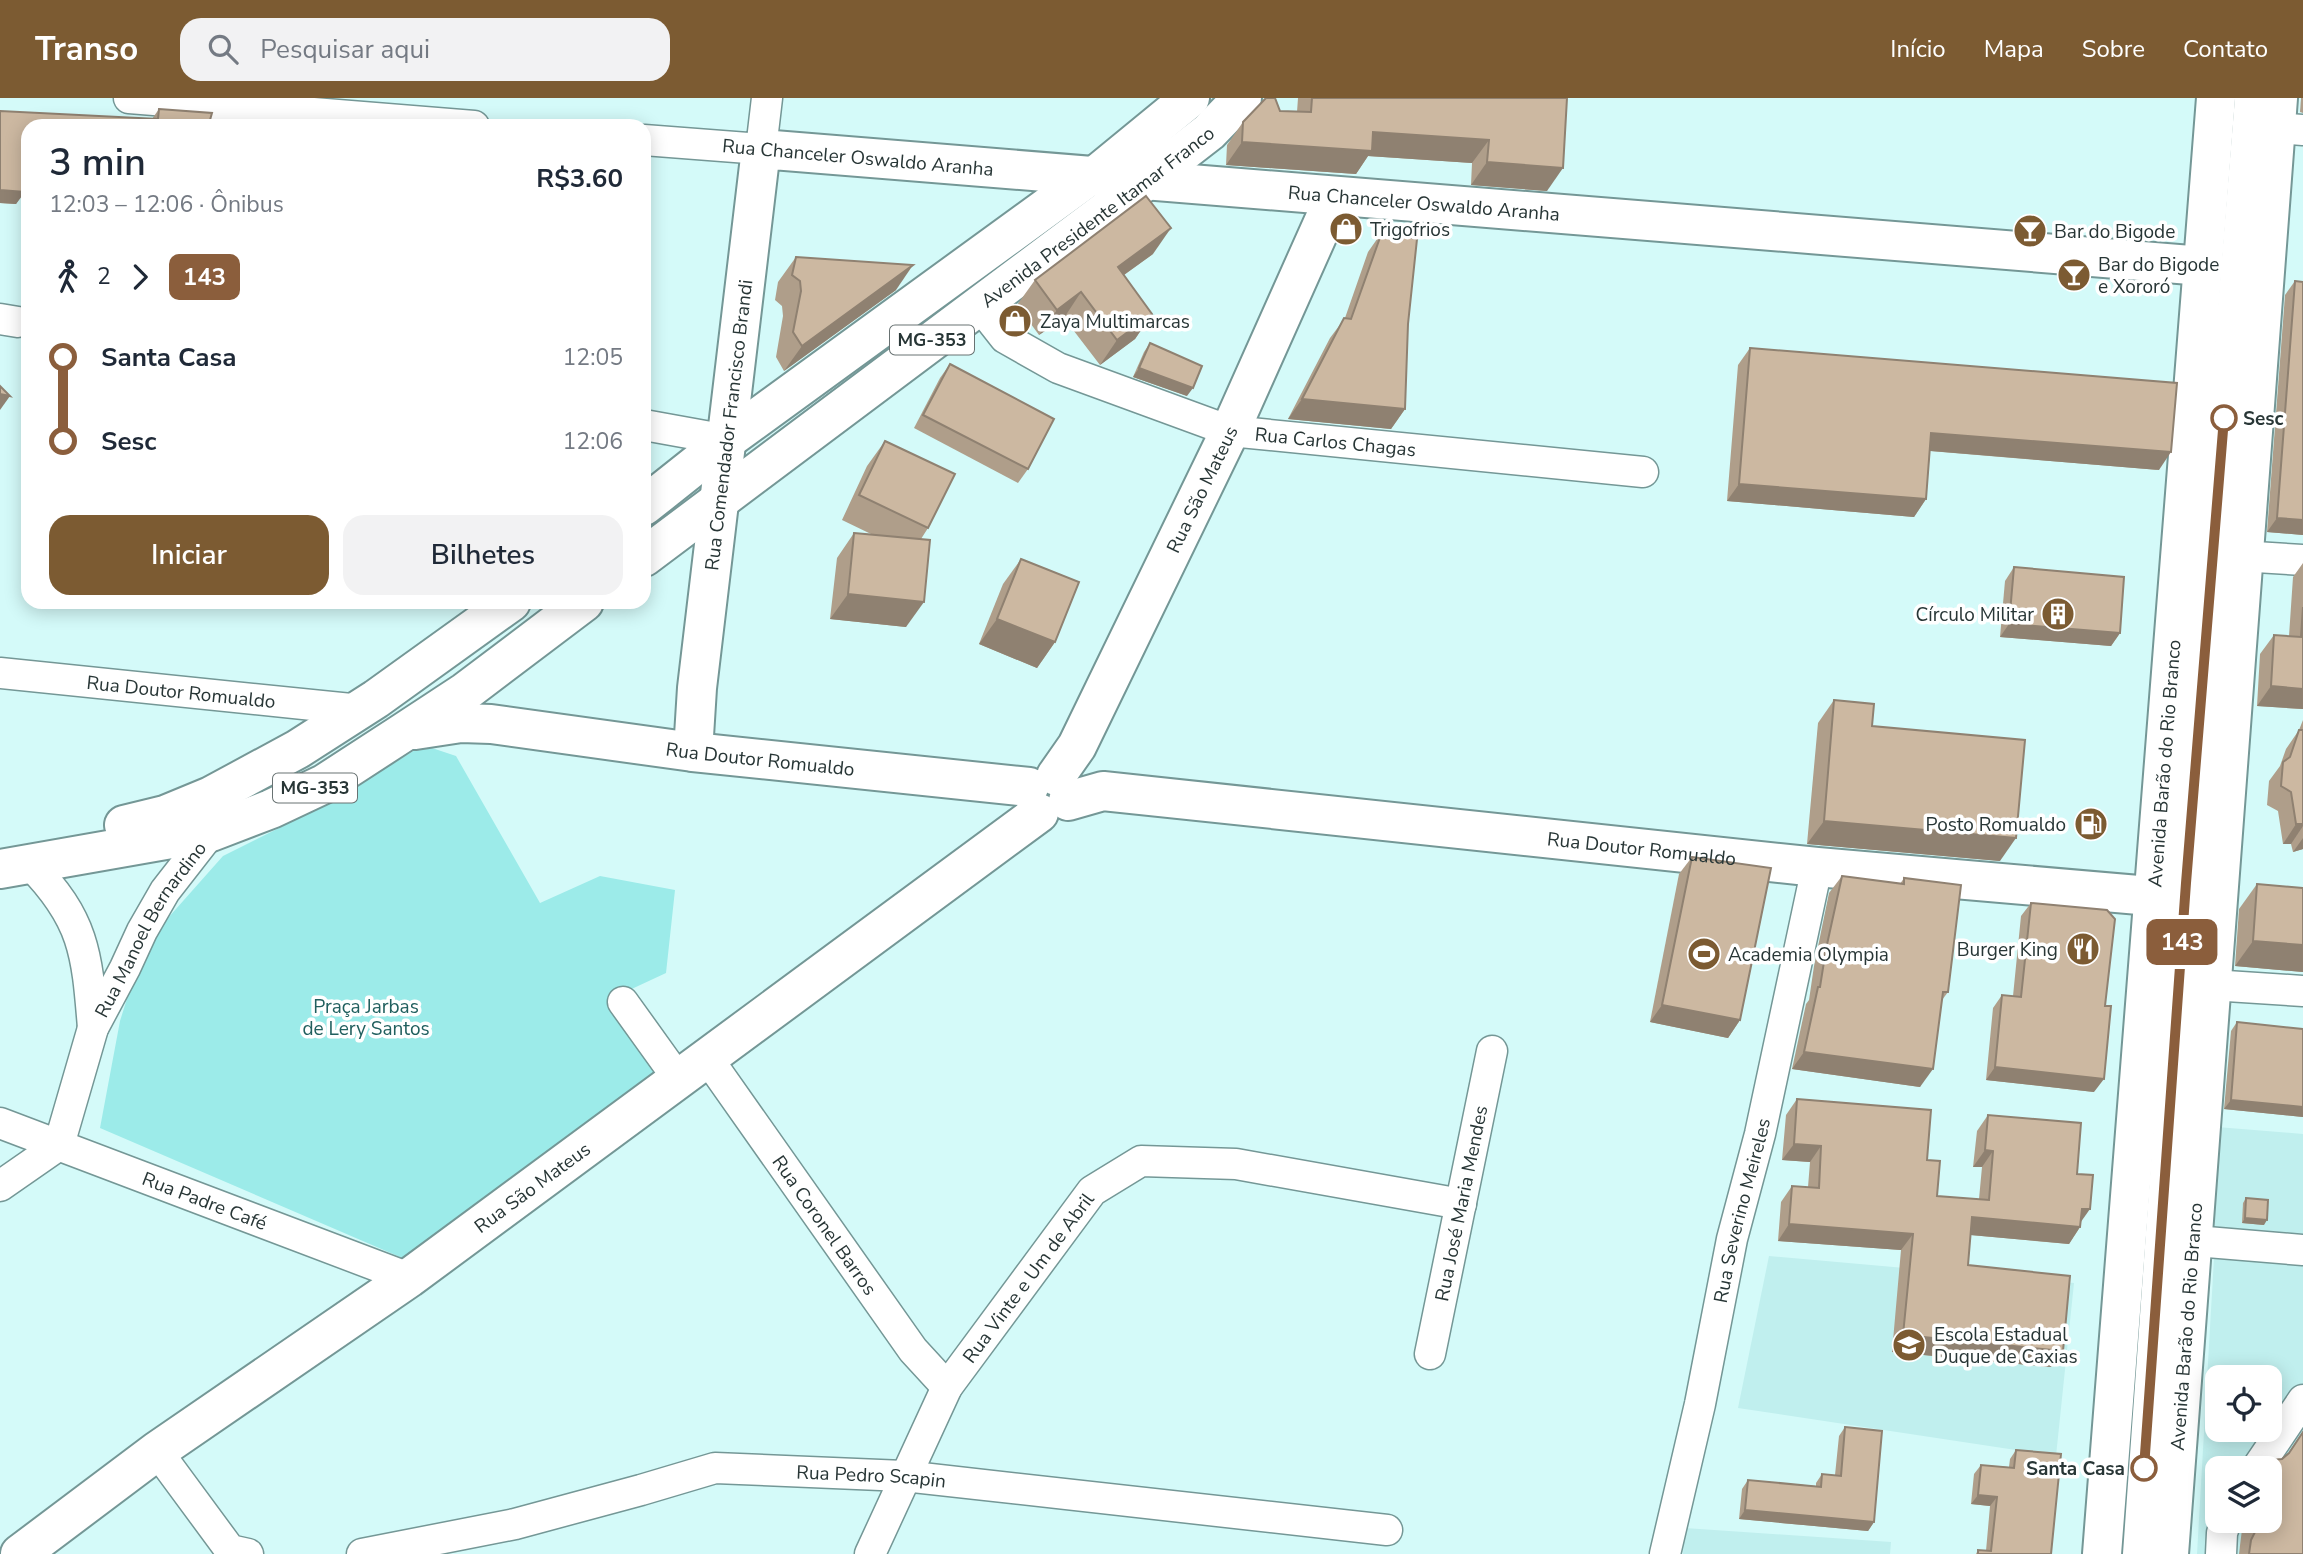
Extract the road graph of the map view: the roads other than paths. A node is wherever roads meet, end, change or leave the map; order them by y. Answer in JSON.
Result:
{"nodes":[{"id":1,"x":129,"y":98,"type":"edge"},
{"id":2,"x":767,"y":98,"type":"edge"},
{"id":3,"x":1190,"y":98,"type":"edge"},
{"id":4,"x":1242,"y":98,"type":"edge"},
{"id":5,"x":2216,"y":98,"type":"edge"},
{"id":6,"x":2250,"y":98,"type":"edge"},
{"id":7,"x":388,"y":119,"type":"edge"},
{"id":8,"x":2286,"y":119,"type":"edge"},
{"id":9,"x":651,"y":141,"type":"edge"},
{"id":10,"x":761,"y":149,"type":"junction"},
{"id":11,"x":1095,"y":176,"type":"junction"},
{"id":12,"x":1147,"y":180,"type":"junction"},
{"id":13,"x":1335,"y":195,"type":"junction"},
{"id":14,"x":2238,"y":240,"type":"junction"},
{"id":15,"x":2203,"y":266,"type":"junction"},
{"id":16,"x":979,"y":305,"type":"junction"},
{"id":17,"x":651,"y":426,"type":"edge"},
{"id":18,"x":651,"y":427,"type":"edge"},
{"id":19,"x":1230,"y":431,"type":"junction"},
{"id":20,"x":727,"y":440,"type":"junction"},
{"id":21,"x":1643,"y":472,"type":"dead end"},
{"id":22,"x":666,"y":489,"type":"edge"},
{"id":23,"x":719,"y":502,"type":"junction"},
{"id":24,"x":651,"y":552,"type":"edge"},
{"id":25,"x":2228,"y":555,"type":"junction"},
{"id":26,"x":2303,"y":560,"type":"edge"},
{"id":27,"x":501,"y":609,"type":"edge"},
{"id":28,"x":575,"y":609,"type":"edge"},
{"id":29,"x":0,"y":673,"type":"edge"},
{"id":30,"x":465,"y":692,"type":"junction"},
{"id":31,"x":361,"y":710,"type":"junction"},
{"id":32,"x":491,"y":724,"type":"junction"},
{"id":33,"x":406,"y":731,"type":"junction"},
{"id":34,"x":692,"y":752,"type":"junction"},
{"id":35,"x":1059,"y":794,"type":"junction"},
{"id":36,"x":211,"y":832,"type":"junction"},
{"id":37,"x":10,"y":859,"type":"edge"},
{"id":38,"x":1817,"y":867,"type":"junction"},
{"id":39,"x":2186,"y":898,"type":"junction"},
{"id":40,"x":2211,"y":985,"type":"junction"},
{"id":41,"x":2303,"y":992,"type":"edge"},
{"id":42,"x":623,"y":1002,"type":"dead end"},
{"id":43,"x":93,"y":1028,"type":"junction"},
{"id":44,"x":1492,"y":1051,"type":"dead end"},
{"id":45,"x":693,"y":1069,"type":"junction"},
{"id":46,"x":0,"y":1123,"type":"edge"},
{"id":47,"x":59,"y":1145,"type":"junction"},
{"id":48,"x":0,"y":1186,"type":"edge"},
{"id":49,"x":1461,"y":1204,"type":"junction"},
{"id":50,"x":2177,"y":1239,"type":"junction"},
{"id":51,"x":2303,"y":1250,"type":"edge"},
{"id":52,"x":409,"y":1278,"type":"junction"},
{"id":53,"x":1430,"y":1354,"type":"dead end"},
{"id":54,"x":947,"y":1387,"type":"junction"},
{"id":55,"x":2303,"y":1400,"type":"edge"},
{"id":56,"x":157,"y":1451,"type":"junction"},
{"id":57,"x":2265,"y":1456,"type":"edge"},
{"id":58,"x":904,"y":1476,"type":"junction"},
{"id":59,"x":1387,"y":1530,"type":"dead end"},
{"id":60,"x":2222,"y":1533,"type":"edge"},
{"id":61,"x":20,"y":1554,"type":"edge"},
{"id":62,"x":248,"y":1554,"type":"edge"},
{"id":63,"x":362,"y":1554,"type":"edge"},
{"id":64,"x":870,"y":1554,"type":"edge"},
{"id":65,"x":1665,"y":1554,"type":"edge"},
{"id":66,"x":2102,"y":1554,"type":"edge"},
{"id":67,"x":2138,"y":1554,"type":"edge"},
{"id":68,"x":2169,"y":1554,"type":"edge"},
{"id":69,"x":2221,"y":1554,"type":"edge"}],
"edges":[{"from":1,"to":7,"type":"street"},
{"from":2,"to":10,"type":"street","name":"Rua Comendador Francisco Brandi"},
{"from":3,"to":11,"type":"main road","name":"Avenida Presidente Itamar Franco","number":"MG-353"},
{"from":4,"to":12,"type":"main road","name":"Avenida Presidente Itamar Franco","number":"MG-353"},
{"from":5,"to":15,"type":"main road","name":"Avenida Barão do Rio Branco"},
{"from":6,"to":14,"type":"street","name":"Avenida Barão do Rio Branco"},
{"from":8,"to":25,"type":"main road","name":"Avenida Barão do Rio Branco"},
{"from":9,"to":10,"type":"street","name":"Rua Chanceler Oswaldo Aranha"},
{"from":10,"to":11,"type":"main road","name":"Rua Chanceler Oswaldo Aranha"},
{"from":10,"to":20,"type":"main road","name":"Rua Comendador Francisco Brandi"},
{"from":11,"to":12,"type":"main road","name":"Rua Chanceler Oswaldo Aranha"},
{"from":11,"to":20,"type":"main road","name":"Avenida Presidente Itamar Franco","number":"MG-353"},
{"from":12,"to":13,"type":"main road","name":"Rua Chanceler Oswaldo Aranha"},
{"from":12,"to":16,"type":"main road","name":"Avenida Presidente Itamar Franco","number":"MG-353"},
{"from":13,"to":15,"type":"main road","name":"Rua Chanceler Oswaldo Aranha"},
{"from":13,"to":19,"type":"main road","name":"Rua São Mateus"},
{"from":14,"to":15,"type":"street"},
{"from":14,"to":25,"type":"street","name":"Avenida Barão do Rio Branco"},
{"from":15,"to":39,"type":"main road","name":"Avenida Barão do Rio Branco"},
{"from":16,"to":19,"type":"street","name":"Rua Carlos Chagas"},
{"from":16,"to":23,"type":"main road","name":"Avenida Presidente Itamar Franco","number":"MG-353"},
{"from":17,"to":20,"type":"street"},
{"from":18,"to":22,"type":"street"},
{"from":19,"to":21,"type":"street","name":"Rua Carlos Chagas"},
{"from":19,"to":35,"type":"main road","name":"Rua São Mateus"},
{"from":20,"to":22,"type":"main road","name":"Avenida Presidente Itamar Franco","number":"MG-353"},
{"from":20,"to":23,"type":"main road","name":"Rua Comendador Francisco Brandi"},
{"from":22,"to":23,"type":"main road"},
{"from":23,"to":24,"type":"main road","name":"Avenida Presidente Itamar Franco","number":"MG-353"},
{"from":23,"to":34,"type":"main road","name":"Rua Comendador Francisco Brandi"},
{"from":25,"to":26,"type":"street"},
{"from":25,"to":39,"type":"main road","name":"Avenida Barão do Rio Branco"},
{"from":27,"to":31,"type":"main road","number":"MG-353"},
{"from":28,"to":30,"type":"main road","number":"MG-353"},
{"from":29,"to":31,"type":"street","name":"Rua Doutor Romualdo"},
{"from":30,"to":32,"type":"street"},
{"from":30,"to":33,"type":"main road","number":"MG-353"},
{"from":31,"to":37,"type":"main road","number":"MG-353"},
{"from":32,"to":33,"type":"main road","name":"Rua Doutor Romualdo"},
{"from":32,"to":34,"type":"main road","name":"Rua Doutor Romualdo"},
{"from":33,"to":36,"type":"main road","number":"MG-353"},
{"from":34,"to":35,"type":"main road","name":"Rua Doutor Romualdo"},
{"from":35,"to":38,"type":"main road","name":"Rua Doutor Romualdo"},
{"from":35,"to":45,"type":"main road","name":"Rua São Mateus"},
{"from":36,"to":37,"type":"main road","number":"MG-353"},
{"from":36,"to":43,"type":"street","name":"Rua Manoel Bernardino"},
{"from":37,"to":43,"type":"street","name":"Rua Manoel Bernardino"},
{"from":38,"to":39,"type":"main road","name":"Rua Doutor Romualdo"},
{"from":38,"to":65,"type":"street","name":"Rua Severino Meireles"},
{"from":39,"to":40,"type":"main road","name":"Avenida Barão do Rio Branco"},
{"from":39,"to":50,"type":"street","name":"Avenida Barão do Rio Branco"},
{"from":39,"to":66,"type":"main road","name":"Avenida Barão do Rio Branco"},
{"from":40,"to":41,"type":"street"},
{"from":40,"to":50,"type":"main road","name":"Avenida Barão do Rio Branco"},
{"from":42,"to":45,"type":"street"},
{"from":43,"to":47,"type":"street","name":"Rua Manoel Bernardino"},
{"from":44,"to":49,"type":"street","name":"Rua José Maria Mendes"},
{"from":45,"to":52,"type":"main road","name":"Rua São Mateus"},
{"from":45,"to":54,"type":"street","name":"Rua Coronel Barros"},
{"from":46,"to":47,"type":"street","name":"Rua Padre Café"},
{"from":47,"to":48,"type":"street"},
{"from":47,"to":52,"type":"street","name":"Rua Padre Café"},
{"from":49,"to":53,"type":"street","name":"Rua José Maria Mendes"},
{"from":49,"to":54,"type":"street","name":"Rua Vinte e Um de Abril"},
{"from":50,"to":51,"type":"street"},
{"from":50,"to":67,"type":"street","name":"Avenida Barão do Rio Branco"},
{"from":50,"to":68,"type":"main road","name":"Avenida Barão do Rio Branco"},
{"from":52,"to":56,"type":"main road","name":"Rua São Mateus"},
{"from":54,"to":58,"type":"street","name":"Rua Vinte e Um de Abril"},
{"from":55,"to":57,"type":"street"},
{"from":56,"to":61,"type":"main road","name":"Rua São Mateus"},
{"from":56,"to":62,"type":"street"},
{"from":58,"to":59,"type":"street","name":"Rua Pedro Scapin"},
{"from":58,"to":63,"type":"street","name":"Rua Pedro Scapin"},
{"from":58,"to":64,"type":"street","name":"Rua Vinte e Um de Abril"},
{"from":60,"to":69,"type":"street"}]}
